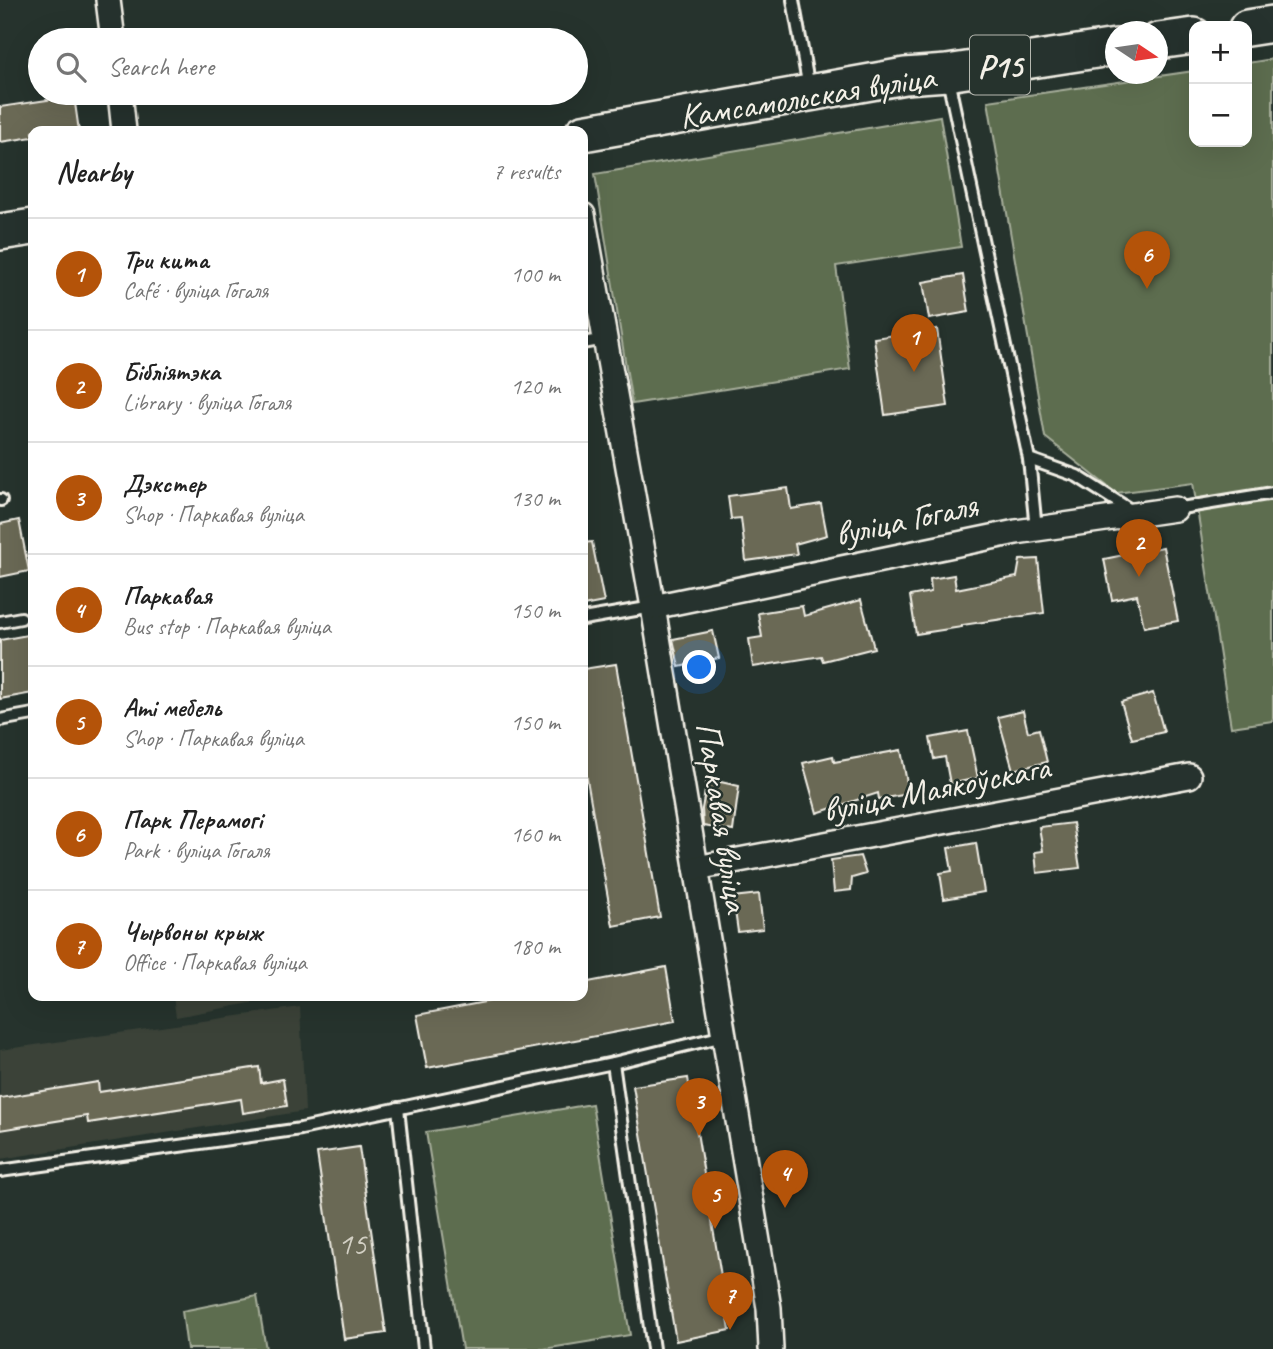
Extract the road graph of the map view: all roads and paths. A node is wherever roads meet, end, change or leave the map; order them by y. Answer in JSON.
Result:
{"nodes":[{"id":1,"x":108,"y":0,"type":"edge"},
{"id":2,"x":793,"y":0,"type":"edge"},
{"id":3,"x":1273,"y":24,"type":"edge"},
{"id":4,"x":1252,"y":27,"type":"edge"},
{"id":5,"x":112,"y":28,"type":"edge"},
{"id":6,"x":1189,"y":37,"type":"edge"},
{"id":7,"x":1168,"y":40,"type":"edge"},
{"id":8,"x":1105,"y":49,"type":"edge"},
{"id":9,"x":947,"y":73,"type":"junction"},
{"id":10,"x":810,"y":94,"type":"junction"},
{"id":11,"x":121,"y":105,"type":"edge"},
{"id":12,"x":123,"y":126,"type":"edge"},
{"id":13,"x":588,"y":132,"type":"edge"},
{"id":14,"x":28,"y":228,"type":"edge"},
{"id":15,"x":0,"y":232,"type":"edge"},
{"id":16,"x":588,"y":272,"type":"edge"},
{"id":17,"x":594,"y":341,"type":"edge"},
{"id":18,"x":1028,"y":460,"type":"junction"},
{"id":19,"x":1273,"y":493,"type":"edge"},
{"id":20,"x":1175,"y":509,"type":"joint"},
{"id":21,"x":1137,"y":514,"type":"junction"},
{"id":22,"x":1035,"y":529,"type":"junction"},
{"id":23,"x":653,"y":607,"type":"junction"},
{"id":24,"x":21,"y":618,"type":"dead end"},
{"id":25,"x":588,"y":618,"type":"edge"},
{"id":26,"x":0,"y":622,"type":"edge"},
{"id":27,"x":28,"y":715,"type":"edge"},
{"id":28,"x":0,"y":720,"type":"edge"},
{"id":29,"x":1189,"y":776,"type":"dead end"},
{"id":30,"x":696,"y":869,"type":"junction"},
{"id":31,"x":724,"y":1036,"type":"junction"},
{"id":32,"x":613,"y":1063,"type":"junction"},
{"id":33,"x":398,"y":1108,"type":"junction"},
{"id":34,"x":0,"y":1171,"type":"edge"},
{"id":35,"x":424,"y":1349,"type":"edge"},
{"id":36,"x":653,"y":1349,"type":"edge"},
{"id":37,"x":771,"y":1349,"type":"edge"}],
"edges":[{"from":1,"to":5,"type":"street"},
{"from":2,"to":10,"type":"lane"},
{"from":3,"to":4,"type":"main road"},
{"from":6,"to":7,"type":"main road"},
{"from":8,"to":9,"type":"main road","name":"Камсамольская вуліца","number":"Р15"},
{"from":9,"to":10,"type":"main road","name":"Камсамольская вуліца","number":"Р15"},
{"from":9,"to":18,"type":"lane"},
{"from":10,"to":13,"type":"main road","name":"Камсамольская вуліца","number":"Р15"},
{"from":11,"to":12,"type":"street"},
{"from":14,"to":15,"type":"main road"},
{"from":16,"to":17,"type":"street","name":"Паркавая вуліца"},
{"from":17,"to":23,"type":"street","name":"Паркавая вуліца"},
{"from":18,"to":21,"type":"lane"},
{"from":18,"to":22,"type":"lane"},
{"from":19,"to":20,"type":"lane"},
{"from":20,"to":21,"type":"street","name":"вуліца Гогаля"},
{"from":21,"to":22,"type":"street","name":"вуліца Гогаля"},
{"from":22,"to":23,"type":"street","name":"вуліца Гогаля"},
{"from":23,"to":25,"type":"lane"},
{"from":23,"to":30,"type":"street","name":"Паркавая вуліца"},
{"from":24,"to":26,"type":"lane"},
{"from":27,"to":28,"type":"lane"},
{"from":29,"to":30,"type":"street","name":"вуліца Маякоўскага"},
{"from":30,"to":31,"type":"street","name":"Паркавая вуліца"},
{"from":31,"to":32,"type":"lane"},
{"from":31,"to":37,"type":"street","name":"Паркавая вуліца"},
{"from":32,"to":33,"type":"lane"},
{"from":32,"to":36,"type":"lane"},
{"from":33,"to":34,"type":"lane"},
{"from":33,"to":35,"type":"lane"}]}
